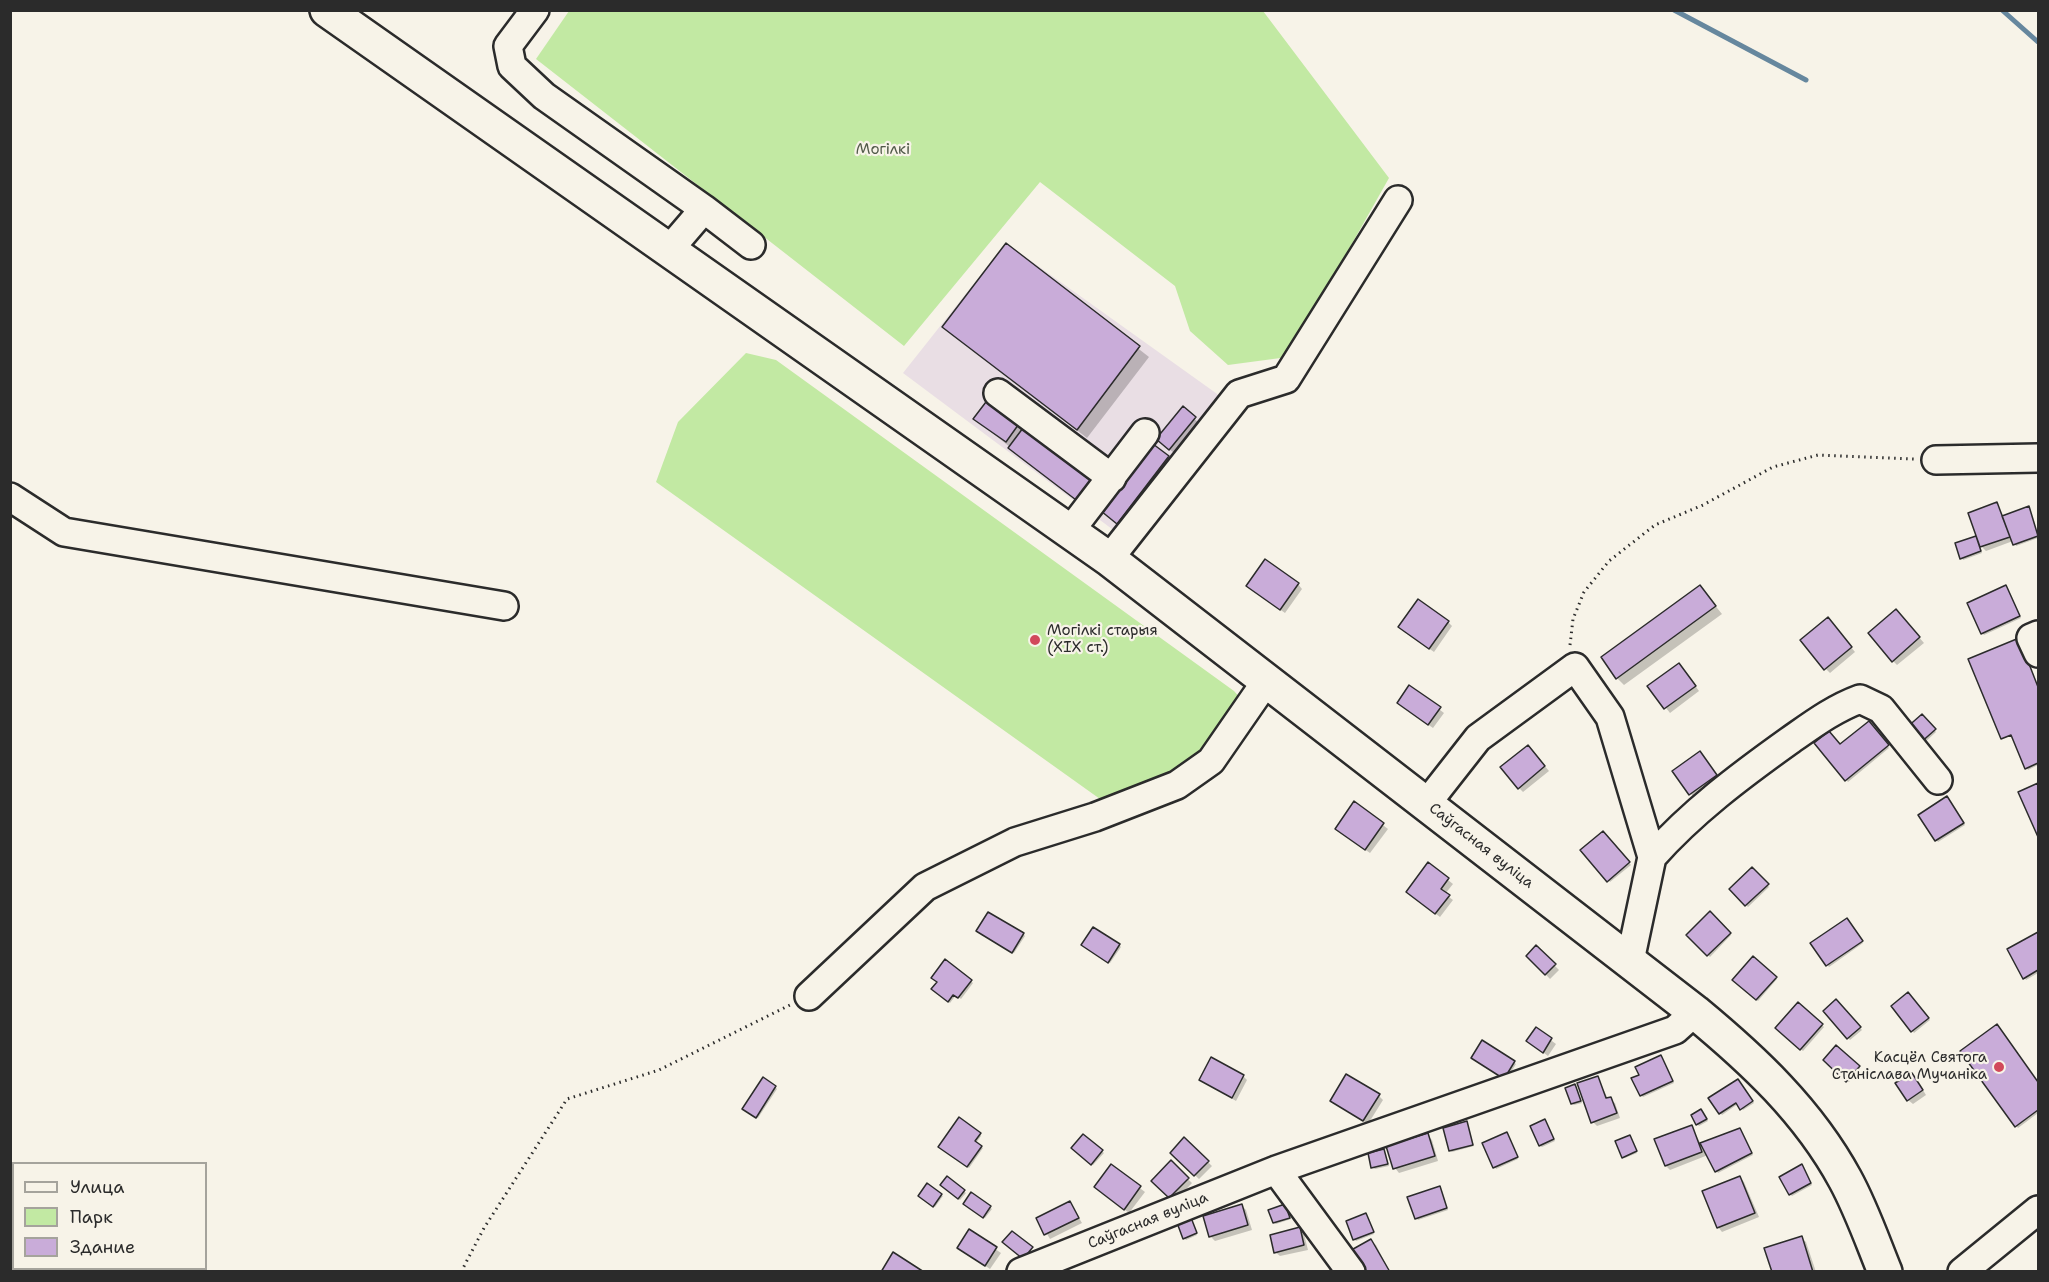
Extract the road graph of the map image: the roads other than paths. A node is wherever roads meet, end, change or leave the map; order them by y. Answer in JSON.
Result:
{"nodes":[{"id":1,"x":327,"y":10,"type":"edge"},
{"id":2,"x":535,"y":10,"type":"edge"},
{"id":3,"x":1398,"y":200,"type":"dead end"},
{"id":4,"x":704,"y":209,"type":"junction"},
{"id":5,"x":752,"y":245,"type":"dead end"},
{"id":6,"x":668,"y":251,"type":"junction"},
{"id":7,"x":998,"y":393,"type":"dead end"},
{"id":8,"x":1145,"y":433,"type":"dead end"},
{"id":9,"x":2038,"y":458,"type":"edge"},
{"id":10,"x":1936,"y":460,"type":"road end"},
{"id":11,"x":1112,"y":477,"type":"junction"},
{"id":12,"x":10,"y":497,"type":"edge"},
{"id":13,"x":1070,"y":531,"type":"junction"},
{"id":14,"x":1109,"y":559,"type":"junction"},
{"id":15,"x":504,"y":606,"type":"dead end"},
{"id":16,"x":2038,"y":635,"type":"edge"},
{"id":17,"x":2038,"y":653,"type":"edge"},
{"id":18,"x":1267,"y":680,"type":"junction"},
{"id":19,"x":1938,"y":780,"type":"dead end"},
{"id":20,"x":1427,"y":803,"type":"junction"},
{"id":21,"x":1652,"y":857,"type":"junction"},
{"id":22,"x":1630,"y":961,"type":"junction"},
{"id":23,"x":809,"y":996,"type":"road end"},
{"id":24,"x":1695,"y":1012,"type":"junction"},
{"id":25,"x":1276,"y":1170,"type":"junction"},
{"id":26,"x":2038,"y":1210,"type":"edge"},
{"id":27,"x":1021,"y":1272,"type":"edge"},
{"id":28,"x":1351,"y":1272,"type":"edge"},
{"id":29,"x":1885,"y":1272,"type":"edge"},
{"id":30,"x":1962,"y":1272,"type":"edge"}],
"edges":[{"from":1,"to":6,"type":"main road","name":"Саўгасная вуліца"},
{"from":2,"to":4,"type":"street"},
{"from":3,"to":14,"type":"street"},
{"from":4,"to":5,"type":"street"},
{"from":4,"to":6,"type":"street"},
{"from":6,"to":13,"type":"main road","name":"Саўгасная вуліца"},
{"from":7,"to":11,"type":"street"},
{"from":8,"to":11,"type":"street"},
{"from":9,"to":10,"type":"street"},
{"from":11,"to":13,"type":"street"},
{"from":12,"to":15,"type":"street"},
{"from":13,"to":14,"type":"main road","name":"Саўгасная вуліца"},
{"from":14,"to":18,"type":"main road","name":"Саўгасная вуліца"},
{"from":16,"to":17,"type":"street"},
{"from":18,"to":20,"type":"main road","name":"Саўгасная вуліца"},
{"from":18,"to":23,"type":"street"},
{"from":19,"to":21,"type":"street"},
{"from":20,"to":21,"type":"street"},
{"from":20,"to":22,"type":"main road","name":"Саўгасная вуліца"},
{"from":21,"to":22,"type":"street"},
{"from":22,"to":24,"type":"main road","name":"Саўгасная вуліца"},
{"from":24,"to":25,"type":"street","name":"Саўгасная вуліца"},
{"from":24,"to":29,"type":"main road","name":"Саўгасная вуліца"},
{"from":25,"to":27,"type":"street","name":"Саўгасная вуліца"},
{"from":25,"to":28,"type":"street"},
{"from":26,"to":30,"type":"street"}]}
